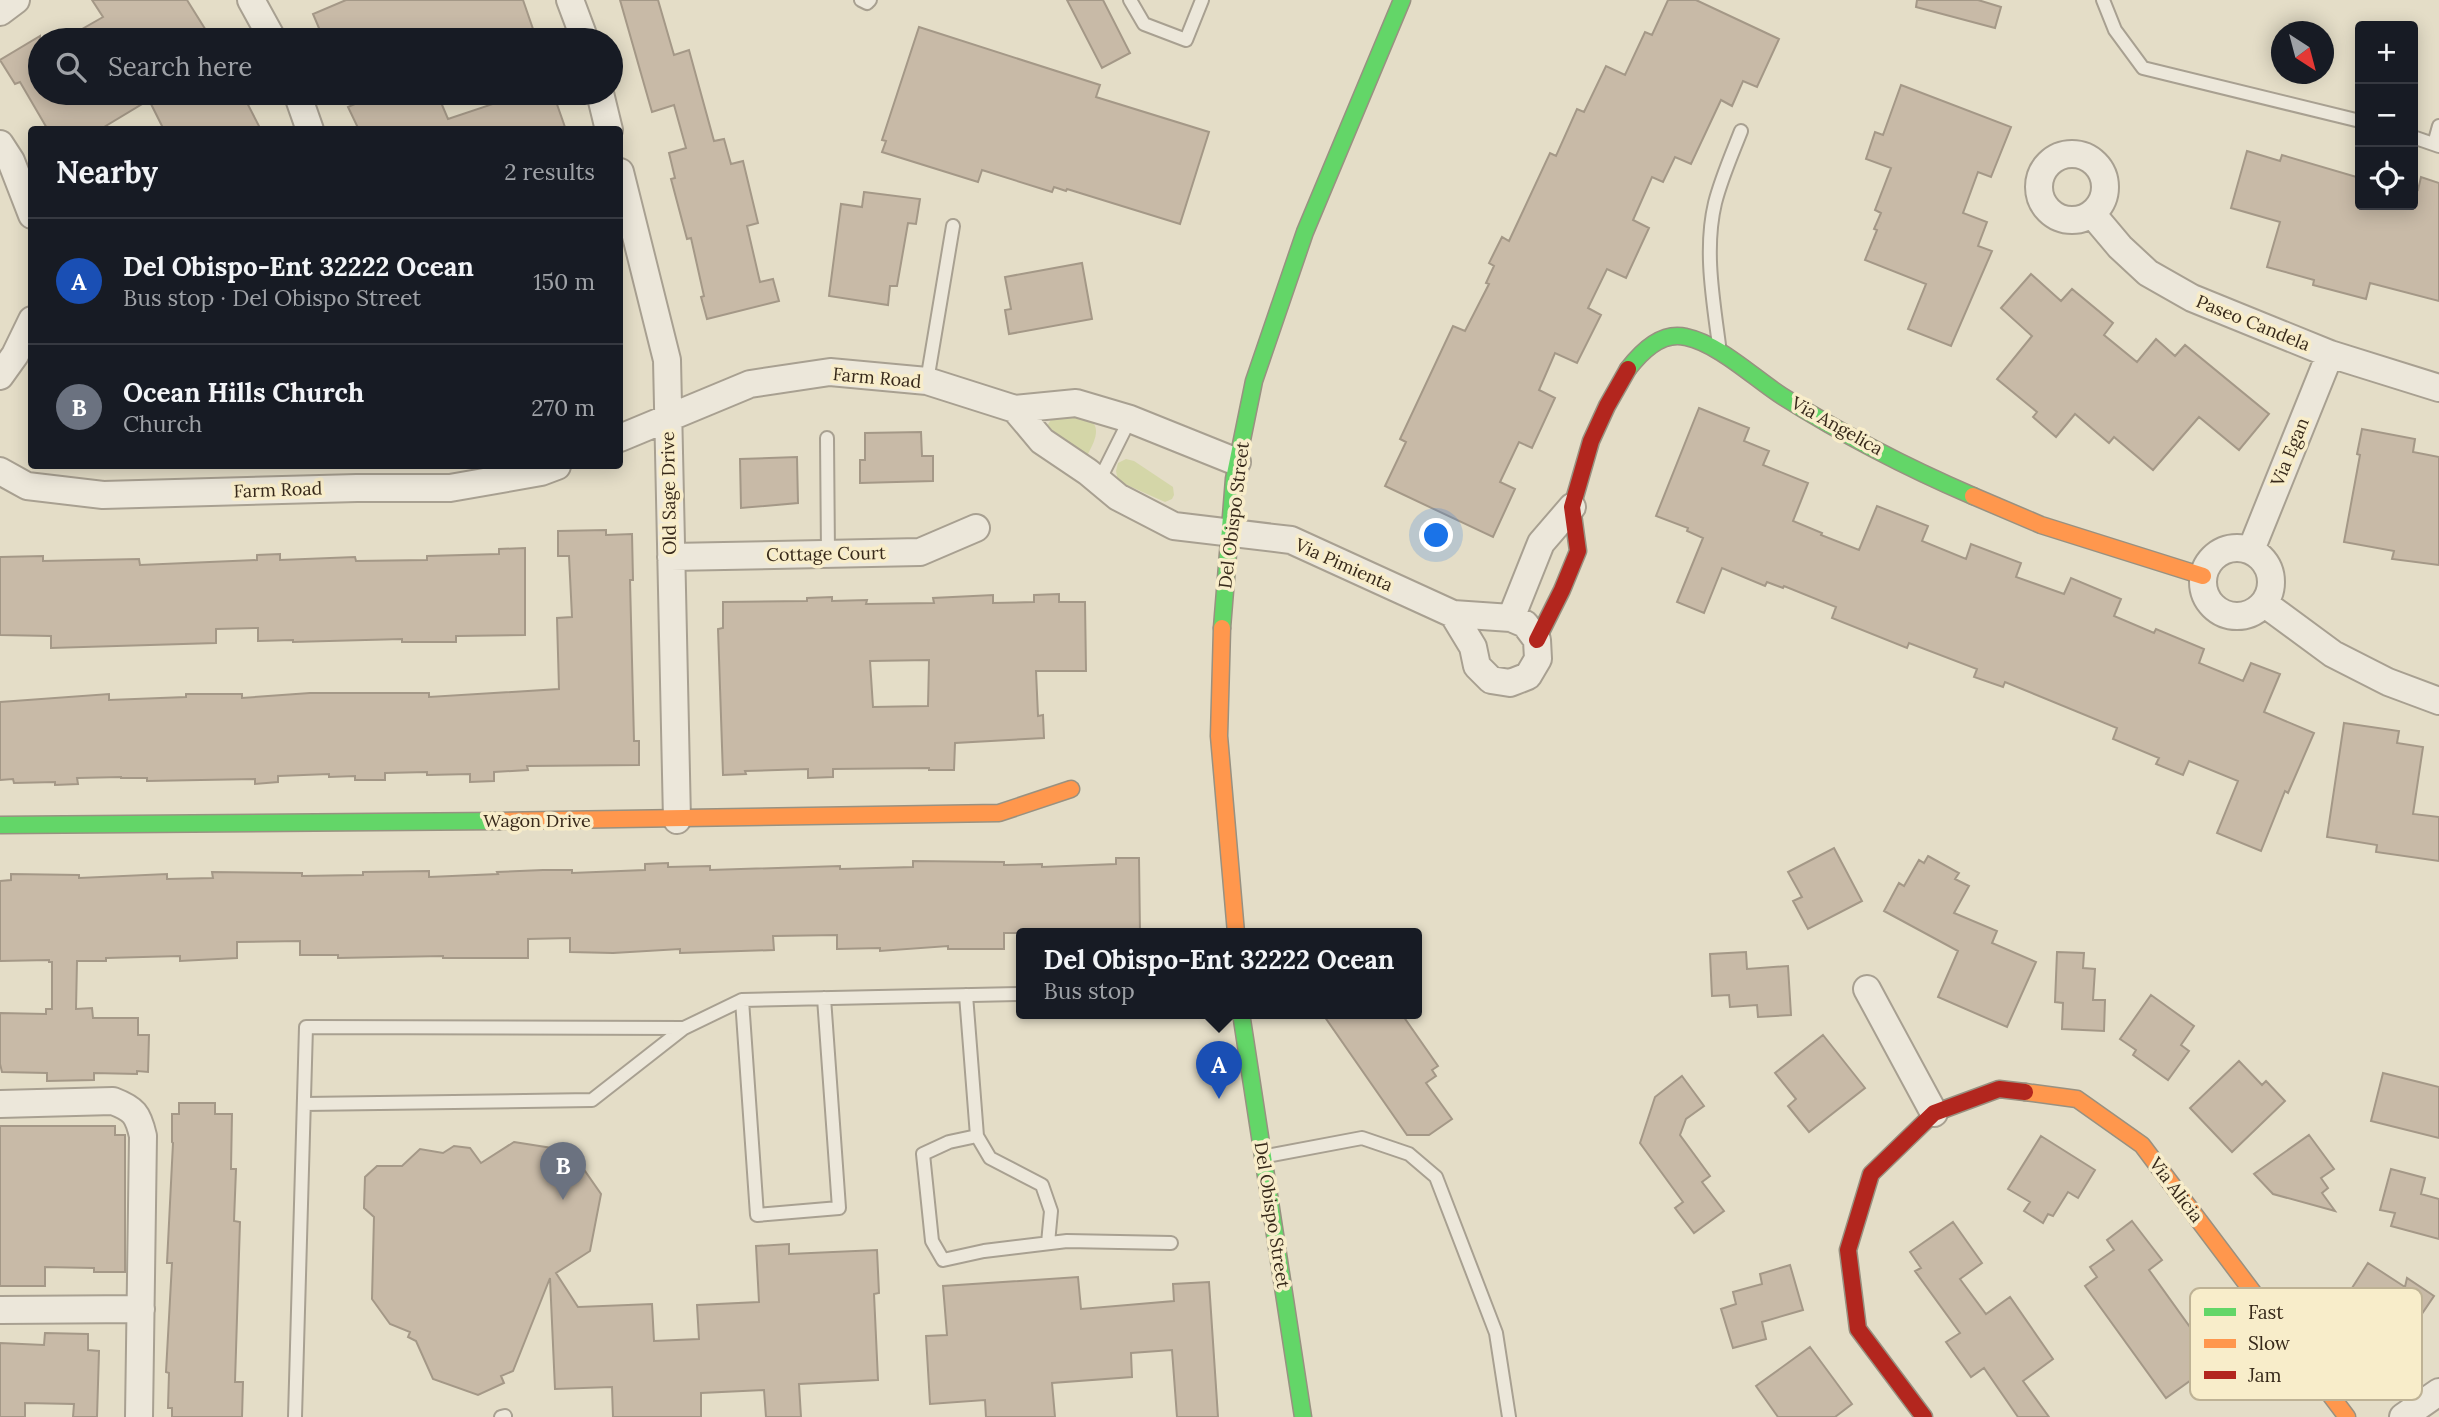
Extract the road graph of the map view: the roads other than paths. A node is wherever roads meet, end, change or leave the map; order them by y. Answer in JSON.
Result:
{"nodes":[{"id":1,"x":16,"y":0,"type":"edge"},
{"id":2,"x":251,"y":0,"type":"edge"},
{"id":3,"x":570,"y":0,"type":"edge"},
{"id":4,"x":861,"y":0,"type":"edge"},
{"id":5,"x":870,"y":0,"type":"edge"},
{"id":6,"x":1130,"y":0,"type":"edge"},
{"id":7,"x":1202,"y":0,"type":"edge"},
{"id":8,"x":1402,"y":0,"type":"edge"},
{"id":9,"x":2103,"y":0,"type":"edge"},
{"id":10,"x":0,"y":12,"type":"edge"},
{"id":11,"x":266,"y":28,"type":"edge"},
{"id":12,"x":580,"y":28,"type":"edge"},
{"id":13,"x":301,"y":105,"type":"edge"},
{"id":14,"x":603,"y":105,"type":"edge"},
{"id":15,"x":2355,"y":120,"type":"edge"},
{"id":16,"x":2439,"y":125,"type":"edge"},
{"id":17,"x":309,"y":126,"type":"edge"},
{"id":18,"x":608,"y":126,"type":"edge"},
{"id":19,"x":1741,"y":131,"type":"dead end"},
{"id":20,"x":2418,"y":139,"type":"edge"},
{"id":21,"x":0,"y":144,"type":"edge"},
{"id":22,"x":2436,"y":145,"type":"edge"},
{"id":23,"x":623,"y":184,"type":"edge"},
{"id":24,"x":28,"y":205,"type":"edge"},
{"id":25,"x":2093,"y":215,"type":"dead end"},
{"id":26,"x":953,"y":226,"type":"dead end"},
{"id":27,"x":28,"y":328,"type":"edge"},
{"id":28,"x":1720,"y":352,"type":"junction"},
{"id":29,"x":2330,"y":354,"type":"junction"},
{"id":30,"x":0,"y":376,"type":"edge"},
{"id":31,"x":927,"y":381,"type":"junction"},
{"id":32,"x":2439,"y":388,"type":"edge"},
{"id":33,"x":1015,"y":409,"type":"junction"},
{"id":34,"x":667,"y":418,"type":"junction"},
{"id":35,"x":1130,"y":419,"type":"junction"},
{"id":36,"x":623,"y":437,"type":"edge"},
{"id":37,"x":827,"y":438,"type":"dead end"},
{"id":38,"x":1237,"y":462,"type":"junction"},
{"id":39,"x":549,"y":469,"type":"edge"},
{"id":40,"x":0,"y":471,"type":"edge"},
{"id":41,"x":357,"y":477,"type":"edge"},
{"id":42,"x":1099,"y":481,"type":"junction"},
{"id":43,"x":1572,"y":507,"type":"junction"},
{"id":44,"x":976,"y":528,"type":"dead end"},
{"id":45,"x":1231,"y":535,"type":"junction"},
{"id":46,"x":2251,"y":550,"type":"junction"},
{"id":47,"x":828,"y":554,"type":"junction"},
{"id":48,"x":671,"y":557,"type":"junction"},
{"id":49,"x":2203,"y":576,"type":"junction"},
{"id":50,"x":2264,"y":604,"type":"junction"},
{"id":51,"x":1453,"y":614,"type":"junction"},
{"id":52,"x":1511,"y":618,"type":"junction"},
{"id":53,"x":1537,"y":640,"type":"junction"},
{"id":54,"x":2439,"y":701,"type":"edge"},
{"id":55,"x":1070,"y":789,"type":"dead end"},
{"id":56,"x":677,"y":820,"type":"junction"},
{"id":57,"x":0,"y":825,"type":"edge"},
{"id":58,"x":1236,"y":928,"type":"edge"},
{"id":59,"x":1867,"y":989,"type":"dead end"},
{"id":60,"x":1016,"y":994,"type":"edge"},
{"id":61,"x":966,"y":995,"type":"junction"},
{"id":62,"x":824,"y":998,"type":"junction"},
{"id":63,"x":741,"y":1000,"type":"junction"},
{"id":64,"x":1242,"y":1019,"type":"edge"},
{"id":65,"x":684,"y":1028,"type":"junction"},
{"id":66,"x":0,"y":1104,"type":"edge"},
{"id":67,"x":304,"y":1104,"type":"junction"},
{"id":68,"x":1934,"y":1113,"type":"junction"},
{"id":69,"x":977,"y":1136,"type":"junction"},
{"id":70,"x":1263,"y":1157,"type":"junction"},
{"id":71,"x":1048,"y":1243,"type":"junction"},
{"id":72,"x":1171,"y":1243,"type":"dead end"},
{"id":73,"x":2249,"y":1288,"type":"edge"},
{"id":74,"x":141,"y":1309,"type":"junction"},
{"id":75,"x":0,"y":1310,"type":"edge"},
{"id":76,"x":2439,"y":1392,"type":"edge"},
{"id":77,"x":2334,"y":1400,"type":"edge"},
{"id":78,"x":139,"y":1417,"type":"edge"},
{"id":79,"x":295,"y":1417,"type":"edge"},
{"id":80,"x":1303,"y":1417,"type":"edge"},
{"id":81,"x":1508,"y":1417,"type":"edge"},
{"id":82,"x":1924,"y":1417,"type":"edge"},
{"id":83,"x":2347,"y":1417,"type":"edge"},
{"id":84,"x":2403,"y":1417,"type":"edge"}],
"edges":[{"from":1,"to":10,"type":"street"},
{"from":2,"to":11,"type":"street"},
{"from":3,"to":12,"type":"street"},
{"from":4,"to":5,"type":"lane"},
{"from":6,"to":7,"type":"lane"},
{"from":8,"to":38,"type":"street","name":"Del Obispo Street"},
{"from":9,"to":15,"type":"lane"},
{"from":13,"to":17,"type":"street"},
{"from":14,"to":18,"type":"street"},
{"from":16,"to":22,"type":"lane"},
{"from":19,"to":28,"type":"lane"},
{"from":20,"to":22,"type":"lane"},
{"from":21,"to":24,"type":"street"},
{"from":23,"to":34,"type":"street","name":"Old Sage Drive"},
{"from":25,"to":29,"type":"street","name":"Paseo Candela"},
{"from":26,"to":31,"type":"lane"},
{"from":27,"to":30,"type":"street"},
{"from":28,"to":43,"type":"street","name":"Via Angelica"},
{"from":28,"to":49,"type":"street","name":"Via Angelica"},
{"from":29,"to":32,"type":"street","name":"Paseo Candela"},
{"from":29,"to":46,"type":"street","name":"Via Egan"},
{"from":31,"to":33,"type":"street","name":"Farm Road"},
{"from":31,"to":34,"type":"street","name":"Farm Road"},
{"from":33,"to":35,"type":"street","name":"Farm Road"},
{"from":33,"to":42,"type":"street"},
{"from":34,"to":36,"type":"street","name":"Farm Road"},
{"from":34,"to":48,"type":"street","name":"Old Sage Drive"},
{"from":35,"to":38,"type":"street","name":"Farm Road"},
{"from":35,"to":42,"type":"lane"},
{"from":37,"to":47,"type":"lane"},
{"from":38,"to":45,"type":"street","name":"Del Obispo Street"},
{"from":39,"to":41,"type":"street","name":"Farm Road"},
{"from":40,"to":41,"type":"street","name":"Farm Road"},
{"from":42,"to":45,"type":"street"},
{"from":43,"to":52,"type":"street","name":"Via Angelica"},
{"from":43,"to":53,"type":"street","name":"Via Angelica"},
{"from":44,"to":47,"type":"street","name":"Cottage Court"},
{"from":45,"to":51,"type":"street","name":"Via Pimienta"},
{"from":45,"to":58,"type":"street","name":"Del Obispo Street"},
{"from":46,"to":49,"type":"street"},
{"from":46,"to":50,"type":"street"},
{"from":47,"to":48,"type":"street","name":"Cottage Court"},
{"from":48,"to":56,"type":"street","name":"Old Sage Drive"},
{"from":49,"to":50,"type":"street"},
{"from":50,"to":54,"type":"street"},
{"from":51,"to":52,"type":"street","name":"Via Pimienta"},
{"from":51,"to":53,"type":"street"},
{"from":52,"to":53,"type":"street"},
{"from":55,"to":56,"type":"street","name":"Wagon Drive"},
{"from":56,"to":57,"type":"street","name":"Wagon Drive"},
{"from":59,"to":68,"type":"street"},
{"from":60,"to":61,"type":"lane"},
{"from":61,"to":62,"type":"lane"},
{"from":61,"to":69,"type":"lane"},
{"from":62,"to":63,"type":"lane"},
{"from":62,"to":63,"type":"lane"},
{"from":63,"to":65,"type":"lane"},
{"from":64,"to":70,"type":"street","name":"Del Obispo Street"},
{"from":65,"to":67,"type":"lane"},
{"from":65,"to":67,"type":"lane"},
{"from":66,"to":74,"type":"street"},
{"from":67,"to":79,"type":"lane"},
{"from":68,"to":73,"type":"street","name":"Via Alicia"},
{"from":68,"to":82,"type":"street"},
{"from":69,"to":71,"type":"lane"},
{"from":69,"to":71,"type":"lane"},
{"from":70,"to":80,"type":"street","name":"Del Obispo Street"},
{"from":70,"to":81,"type":"lane"},
{"from":71,"to":72,"type":"lane"},
{"from":74,"to":75,"type":"street"},
{"from":74,"to":78,"type":"street"},
{"from":76,"to":84,"type":"street"},
{"from":77,"to":83,"type":"street","name":"Via Alicia"}]}
